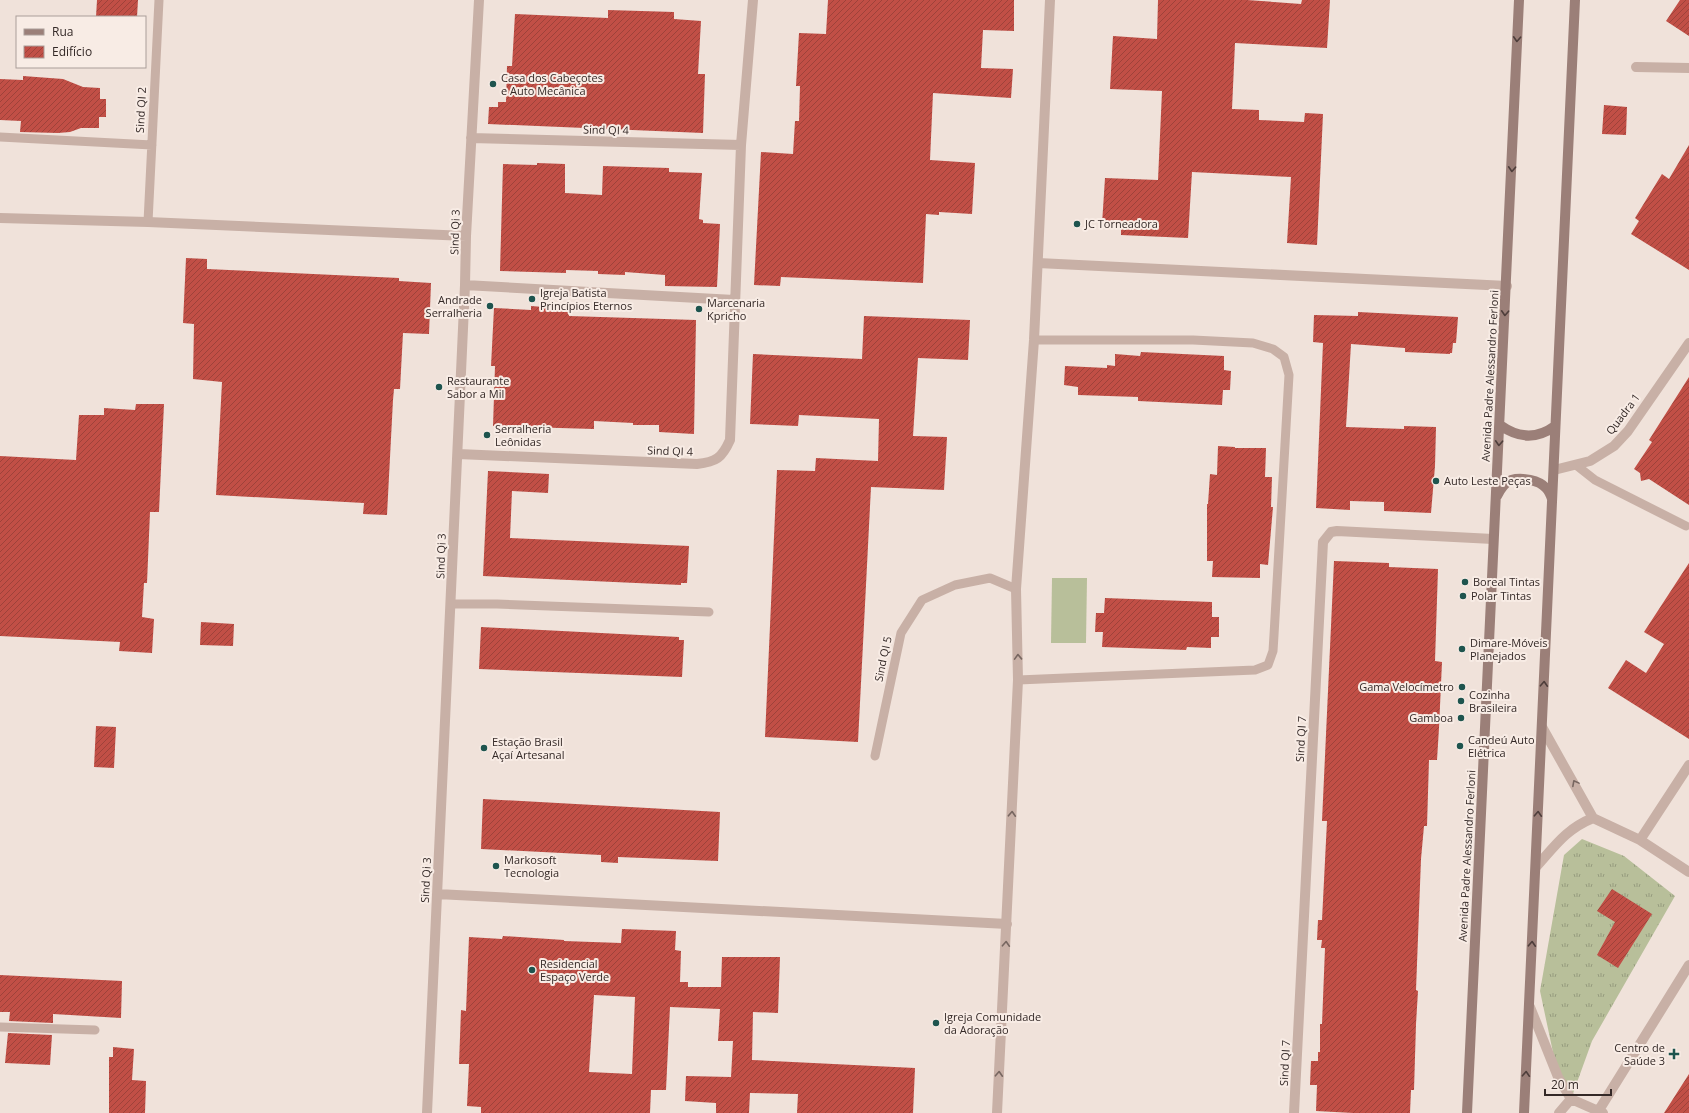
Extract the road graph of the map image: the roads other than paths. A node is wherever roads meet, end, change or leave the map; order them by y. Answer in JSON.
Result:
{"nodes":[{"id":1,"x":159,"y":0,"type":"edge"},
{"id":2,"x":479,"y":0,"type":"edge"},
{"id":3,"x":742,"y":0,"type":"edge"},
{"id":4,"x":753,"y":0,"type":"edge"},
{"id":5,"x":1050,"y":0,"type":"edge"},
{"id":6,"x":1519,"y":0,"type":"edge"},
{"id":7,"x":1575,"y":0,"type":"edge"},
{"id":8,"x":1636,"y":67,"type":"dead end"},
{"id":9,"x":1689,"y":68,"type":"edge"},
{"id":10,"x":0,"y":137,"type":"edge"},
{"id":11,"x":471,"y":138,"type":"junction"},
{"id":12,"x":152,"y":145,"type":"junction"},
{"id":13,"x":741,"y":145,"type":"junction"},
{"id":14,"x":0,"y":218,"type":"edge"},
{"id":15,"x":148,"y":222,"type":"junction"},
{"id":16,"x":466,"y":236,"type":"junction"},
{"id":17,"x":1038,"y":263,"type":"junction"},
{"id":18,"x":465,"y":285,"type":"junction"},
{"id":19,"x":1507,"y":286,"type":"junction"},
{"id":20,"x":734,"y":300,"type":"junction"},
{"id":21,"x":1034,"y":340,"type":"junction"},
{"id":22,"x":1689,"y":343,"type":"edge"},
{"id":23,"x":1500,"y":425,"type":"junction"},
{"id":24,"x":1555,"y":426,"type":"junction"},
{"id":25,"x":458,"y":454,"type":"junction"},
{"id":26,"x":1576,"y":465,"type":"junction"},
{"id":27,"x":1554,"y":470,"type":"junction"},
{"id":28,"x":1496,"y":497,"type":"junction"},
{"id":29,"x":1552,"y":499,"type":"junction"},
{"id":30,"x":1686,"y":526,"type":"dead end"},
{"id":31,"x":1493,"y":539,"type":"junction"},
{"id":32,"x":1016,"y":589,"type":"junction"},
{"id":33,"x":451,"y":604,"type":"junction"},
{"id":34,"x":709,"y":612,"type":"dead end"},
{"id":35,"x":1018,"y":680,"type":"junction"},
{"id":36,"x":1542,"y":727,"type":"junction"},
{"id":37,"x":875,"y":756,"type":"dead end"},
{"id":38,"x":1689,"y":765,"type":"edge"},
{"id":39,"x":1593,"y":818,"type":"junction"},
{"id":40,"x":1640,"y":840,"type":"junction"},
{"id":41,"x":1536,"y":867,"type":"junction"},
{"id":42,"x":1689,"y":872,"type":"edge"},
{"id":43,"x":438,"y":894,"type":"junction"},
{"id":44,"x":1007,"y":924,"type":"junction"},
{"id":45,"x":1689,"y":965,"type":"edge"},
{"id":46,"x":1530,"y":1007,"type":"junction"},
{"id":47,"x":0,"y":1027,"type":"edge"},
{"id":48,"x":94,"y":1030,"type":"dead end"},
{"id":49,"x":1571,"y":1099,"type":"junction"},
{"id":50,"x":1601,"y":1112,"type":"edge"},
{"id":51,"x":427,"y":1113,"type":"edge"},
{"id":52,"x":997,"y":1113,"type":"edge"},
{"id":53,"x":1294,"y":1113,"type":"edge"},
{"id":54,"x":1468,"y":1113,"type":"edge"},
{"id":55,"x":1524,"y":1113,"type":"edge"},
{"id":56,"x":1559,"y":1113,"type":"edge"}],
"edges":[{"from":1,"to":12,"type":"lane","name":"Sind QI 2"},
{"from":2,"to":11,"type":"street","name":"Sind Qi 3"},
{"from":3,"to":4,"type":"street","name":"Sind QI 4"},
{"from":4,"to":13,"type":"street","name":"Sind QI 4"},
{"from":5,"to":17,"type":"street"},
{"from":6,"to":19,"type":"main road","name":"Avenida Padre Alessandro Ferloni","one_way":true},
{"from":7,"to":24,"type":"main road"},
{"from":8,"to":9,"type":"street"},
{"from":10,"to":12,"type":"lane"},
{"from":11,"to":13,"type":"street","name":"Sind QI 4"},
{"from":11,"to":16,"type":"street","name":"Sind Qi 3"},
{"from":12,"to":15,"type":"lane","name":"Sind QI 2"},
{"from":13,"to":20,"type":"street","name":"Sind QI 4"},
{"from":14,"to":15,"type":"street"},
{"from":15,"to":16,"type":"street"},
{"from":16,"to":18,"type":"street","name":"Sind Qi 3"},
{"from":17,"to":19,"type":"street"},
{"from":17,"to":21,"type":"street"},
{"from":18,"to":20,"type":"street"},
{"from":18,"to":25,"type":"street","name":"Sind Qi 3"},
{"from":19,"to":23,"type":"main road","name":"Avenida Padre Alessandro Ferloni","one_way":true},
{"from":20,"to":25,"type":"street","name":"Sind QI 4"},
{"from":21,"to":32,"type":"street"},
{"from":21,"to":35,"type":"lane"},
{"from":22,"to":26,"type":"street","name":"Quadra 1"},
{"from":23,"to":24,"type":"main road"},
{"from":23,"to":28,"type":"main road","name":"Avenida Padre Alessandro Ferloni","one_way":true},
{"from":24,"to":27,"type":"main road"},
{"from":25,"to":33,"type":"street","name":"Sind Qi 3"},
{"from":26,"to":27,"type":"street","name":"Quadra 1"},
{"from":26,"to":30,"type":"lane"},
{"from":27,"to":29,"type":"main road"},
{"from":28,"to":29,"type":"main road"},
{"from":28,"to":31,"type":"main road","name":"Avenida Padre Alessandro Ferloni"},
{"from":36,"to":29,"type":"main road","one_way":true},
{"from":31,"to":53,"type":"street","name":"Sind QI 7"},
{"from":31,"to":54,"type":"main road","name":"Avenida Padre Alessandro Ferloni"},
{"from":35,"to":32,"type":"street","one_way":true},
{"from":32,"to":37,"type":"lane","name":"Sind QI 5"},
{"from":33,"to":34,"type":"lane"},
{"from":33,"to":43,"type":"street","name":"Sind Qi 3"},
{"from":44,"to":35,"type":"street","one_way":true},
{"from":39,"to":36,"type":"street","one_way":true},
{"from":41,"to":36,"type":"main road","one_way":true},
{"from":38,"to":40,"type":"street"},
{"from":39,"to":40,"type":"street"},
{"from":39,"to":41,"type":"street"},
{"from":40,"to":42,"type":"street"},
{"from":46,"to":41,"type":"main road","one_way":true},
{"from":43,"to":44,"type":"street"},
{"from":43,"to":51,"type":"street","name":"Sind Qi 3"},
{"from":52,"to":44,"type":"street","one_way":true},
{"from":45,"to":50,"type":"street"},
{"from":46,"to":49,"type":"street"},
{"from":55,"to":46,"type":"main road","one_way":true},
{"from":47,"to":48,"type":"lane"},
{"from":49,"to":50,"type":"street"},
{"from":49,"to":56,"type":"street"}]}
